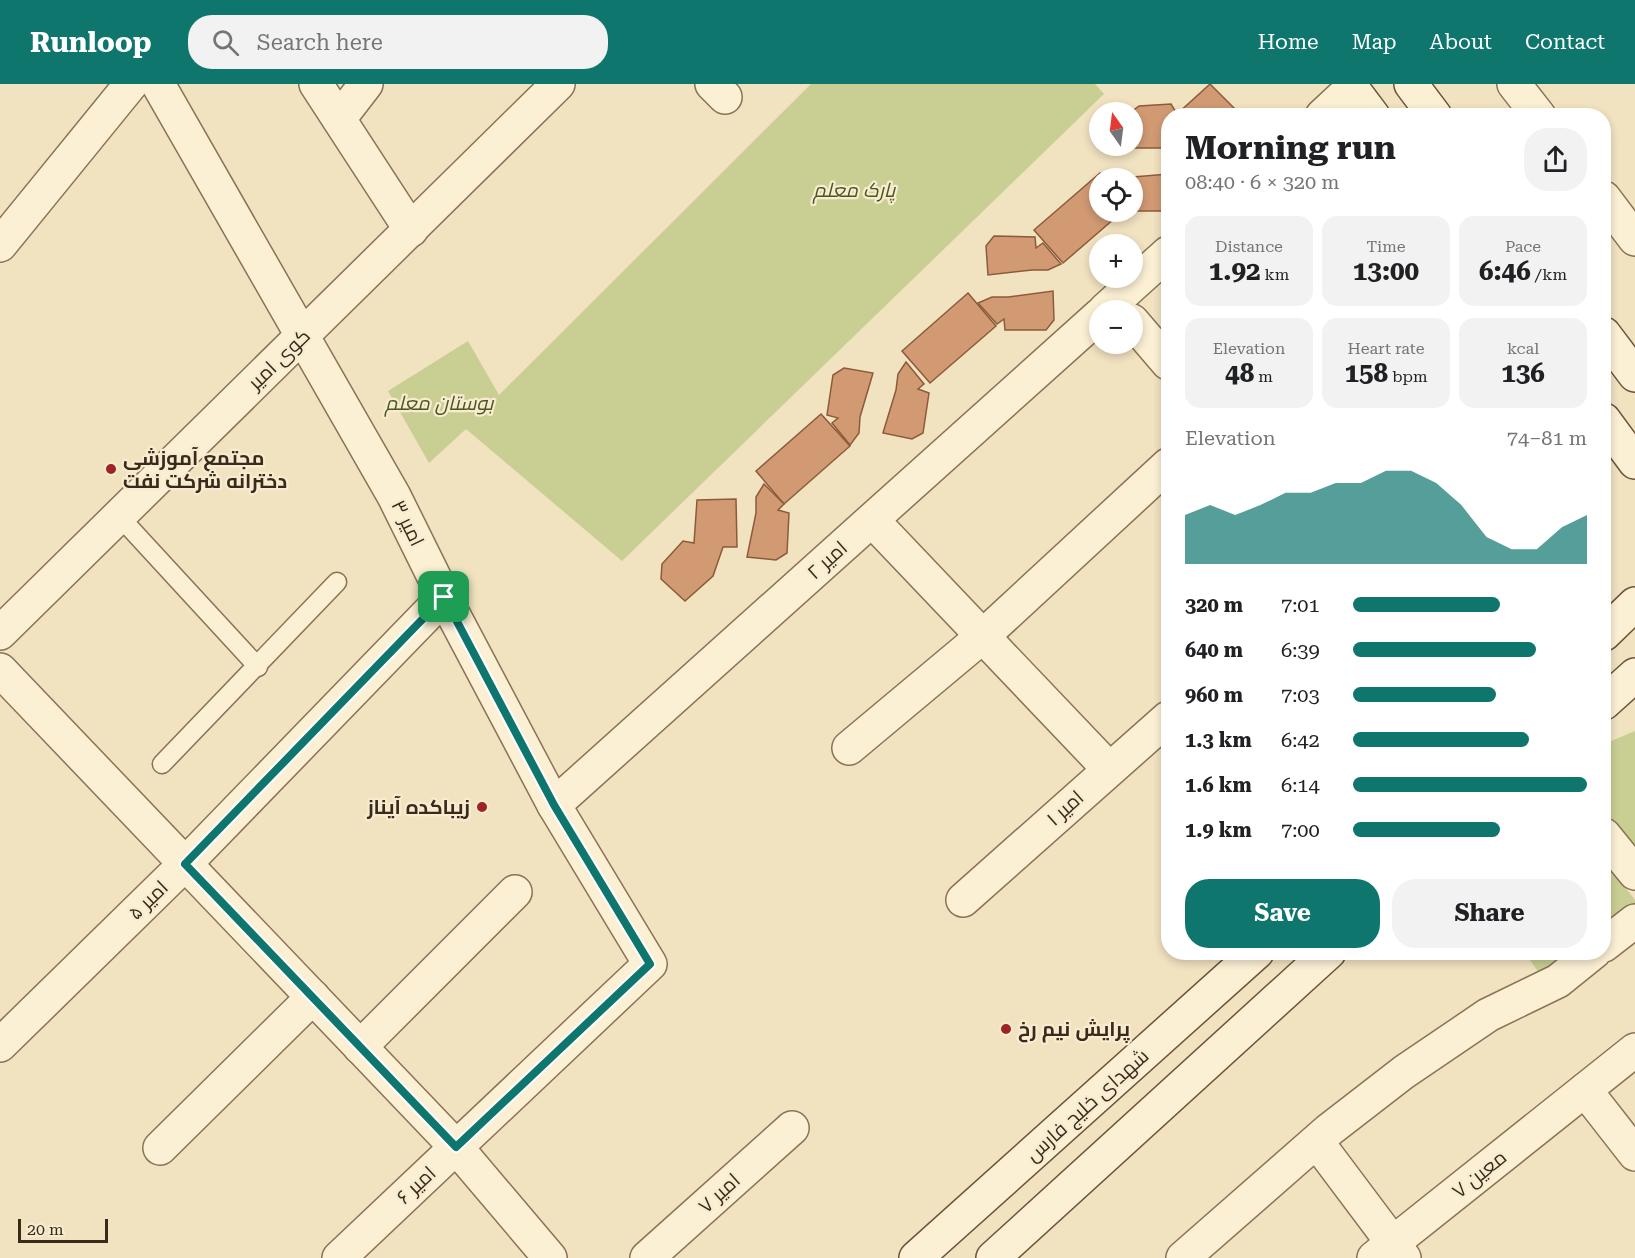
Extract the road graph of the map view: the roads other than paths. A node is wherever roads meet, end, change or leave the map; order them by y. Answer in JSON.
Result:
{"nodes":[{"id":1,"x":131,"y":84,"type":"edge"},
{"id":2,"x":158,"y":84,"type":"edge"},
{"id":3,"x":316,"y":84,"type":"edge"},
{"id":4,"x":366,"y":84,"type":"edge"},
{"id":5,"x":558,"y":84,"type":"edge"},
{"id":6,"x":1410,"y":84,"type":"edge"},
{"id":7,"x":1514,"y":84,"type":"edge"},
{"id":8,"x":1351,"y":86,"type":"edge"},
{"id":9,"x":1330,"y":108,"type":"edge"},
{"id":10,"x":1367,"y":108,"type":"edge"},
{"id":11,"x":1429,"y":108,"type":"edge"},
{"id":12,"x":1533,"y":108,"type":"edge"},
{"id":13,"x":339,"y":119,"type":"junction"},
{"id":14,"x":1611,"y":207,"type":"edge"},
{"id":15,"x":411,"y":230,"type":"junction"},
{"id":16,"x":1635,"y":239,"type":"edge"},
{"id":17,"x":0,"y":245,"type":"edge"},
{"id":18,"x":1161,"y":261,"type":"edge"},
{"id":19,"x":1126,"y":300,"type":"edge"},
{"id":20,"x":1089,"y":334,"type":"edge"},
{"id":21,"x":302,"y":336,"type":"junction"},
{"id":22,"x":1143,"y":339,"type":"edge"},
{"id":23,"x":1611,"y":343,"type":"edge"},
{"id":24,"x":1161,"y":356,"type":"edge"},
{"id":25,"x":1635,"y":375,"type":"edge"},
{"id":26,"x":1611,"y":429,"type":"edge"},
{"id":27,"x":1635,"y":462,"type":"edge"},
{"id":28,"x":1161,"y":471,"type":"edge"},
{"id":29,"x":119,"y":516,"type":"junction"},
{"id":30,"x":872,"y":520,"type":"junction"},
{"id":31,"x":338,"y":582,"type":"dead end"},
{"id":32,"x":444,"y":597,"type":"junction"},
{"id":33,"x":1635,"y":604,"type":"edge"},
{"id":34,"x":1611,"y":627,"type":"edge"},
{"id":35,"x":0,"y":633,"type":"edge"},
{"id":36,"x":983,"y":636,"type":"junction"},
{"id":37,"x":258,"y":667,"type":"junction"},
{"id":38,"x":0,"y":670,"type":"edge"},
{"id":39,"x":1635,"y":675,"type":"edge"},
{"id":40,"x":1611,"y":697,"type":"edge"},
{"id":41,"x":1161,"y":724,"type":"edge"},
{"id":42,"x":849,"y":748,"type":"dead end"},
{"id":43,"x":162,"y":764,"type":"dead end"},
{"id":44,"x":1109,"y":769,"type":"junction"},
{"id":45,"x":554,"y":805,"type":"junction"},
{"id":46,"x":1611,"y":844,"type":"edge"},
{"id":47,"x":185,"y":864,"type":"junction"},
{"id":48,"x":1635,"y":873,"type":"edge"},
{"id":49,"x":515,"y":892,"type":"dead end"},
{"id":50,"x":963,"y":900,"type":"dead end"},
{"id":51,"x":1635,"y":921,"type":"edge"},
{"id":52,"x":1611,"y":940,"type":"edge"},
{"id":53,"x":1248,"y":960,"type":"edge"},
{"id":54,"x":1320,"y":960,"type":"edge"},
{"id":55,"x":1584,"y":960,"type":"edge"},
{"id":56,"x":650,"y":964,"type":"joint"},
{"id":57,"x":313,"y":997,"type":"junction"},
{"id":58,"x":0,"y":1045,"type":"edge"},
{"id":59,"x":360,"y":1047,"type":"junction"},
{"id":60,"x":1635,"y":1050,"type":"edge"},
{"id":61,"x":1585,"y":1090,"type":"junction"},
{"id":62,"x":792,"y":1128,"type":"dead end"},
{"id":63,"x":1317,"y":1142,"type":"junction"},
{"id":64,"x":456,"y":1147,"type":"junction"},
{"id":65,"x":160,"y":1148,"type":"dead end"},
{"id":66,"x":1635,"y":1154,"type":"edge"},
{"id":67,"x":1390,"y":1253,"type":"edge"},
{"id":68,"x":1007,"y":1254,"type":"edge"},
{"id":69,"x":339,"y":1258,"type":"edge"},
{"id":70,"x":550,"y":1258,"type":"edge"},
{"id":71,"x":647,"y":1258,"type":"edge"},
{"id":72,"x":916,"y":1258,"type":"edge"},
{"id":73,"x":1184,"y":1258,"type":"edge"}],
"edges":[{"from":1,"to":17,"type":"street"},
{"from":2,"to":21,"type":"street","name":"امیر ۳"},
{"from":3,"to":13,"type":"street"},
{"from":4,"to":13,"type":"street"},
{"from":5,"to":15,"type":"street","name":"کوی امیر"},
{"from":6,"to":11,"type":"street"},
{"from":7,"to":12,"type":"street"},
{"from":8,"to":9,"type":"street"},
{"from":8,"to":10,"type":"street"},
{"from":13,"to":15,"type":"street"},
{"from":14,"to":16,"type":"street"},
{"from":15,"to":21,"type":"street","name":"کوی امیر"},
{"from":18,"to":19,"type":"street","name":"امیر ۲"},
{"from":20,"to":30,"type":"street","name":"امیر ۲"},
{"from":21,"to":29,"type":"street","name":"کوی امیر"},
{"from":21,"to":32,"type":"street","name":"امیر ۳"},
{"from":22,"to":24,"type":"street"},
{"from":23,"to":25,"type":"street"},
{"from":26,"to":27,"type":"street"},
{"from":28,"to":36,"type":"street"},
{"from":29,"to":35,"type":"street","name":"کوی امیر"},
{"from":29,"to":37,"type":"lane"},
{"from":30,"to":36,"type":"street"},
{"from":30,"to":45,"type":"street","name":"امیر ۲"},
{"from":31,"to":37,"type":"lane"},
{"from":32,"to":45,"type":"street","name":"امیر ۳"},
{"from":32,"to":47,"type":"street","name":"امیر ۵"},
{"from":33,"to":34,"type":"street"},
{"from":36,"to":42,"type":"street"},
{"from":36,"to":44,"type":"street"},
{"from":37,"to":43,"type":"lane"},
{"from":38,"to":47,"type":"street"},
{"from":39,"to":40,"type":"street"},
{"from":41,"to":44,"type":"street","name":"امیر ۱"},
{"from":44,"to":50,"type":"street","name":"امیر ۱"},
{"from":45,"to":56,"type":"street","name":"امیر ۳"},
{"from":46,"to":48,"type":"street"},
{"from":47,"to":57,"type":"street"},
{"from":47,"to":58,"type":"street","name":"امیر ۵"},
{"from":49,"to":59,"type":"street"},
{"from":51,"to":52,"type":"street"},
{"from":53,"to":72,"type":"street","name":"شهدای خلیج فارس"},
{"from":54,"to":68,"type":"street"},
{"from":55,"to":63,"type":"street"},
{"from":56,"to":64,"type":"street","name":"امیر ۶"},
{"from":57,"to":59,"type":"street"},
{"from":57,"to":65,"type":"street"},
{"from":59,"to":64,"type":"street"},
{"from":60,"to":61,"type":"street","name":"معین ۷"},
{"from":61,"to":66,"type":"street"},
{"from":61,"to":67,"type":"street","name":"معین ۷"},
{"from":62,"to":71,"type":"street","name":"امیر ۷"},
{"from":63,"to":67,"type":"street"},
{"from":63,"to":73,"type":"street"},
{"from":64,"to":69,"type":"street","name":"امیر ۶"},
{"from":64,"to":70,"type":"street"}]}
